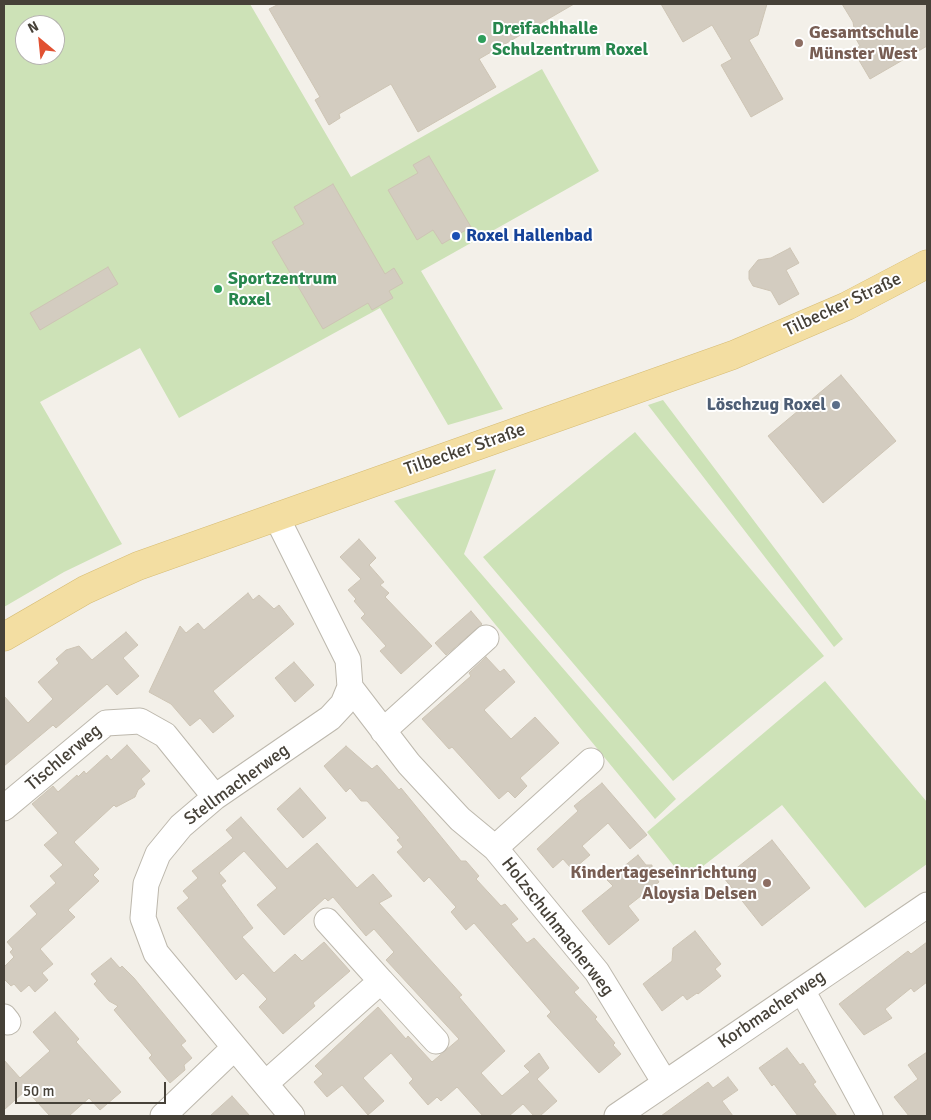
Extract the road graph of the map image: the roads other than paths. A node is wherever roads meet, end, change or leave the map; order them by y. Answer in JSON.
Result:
{"nodes":[{"id":1,"x":927,"y":264,"type":"edge"},
{"id":2,"x":276,"y":516,"type":"junction"},
{"id":3,"x":4,"y":637,"type":"edge"},
{"id":4,"x":486,"y":638,"type":"dead end"},
{"id":5,"x":350,"y":687,"type":"junction"},
{"id":6,"x":383,"y":732,"type":"junction"},
{"id":7,"x":591,"y":761,"type":"dead end"},
{"id":8,"x":215,"y":797,"type":"junction"},
{"id":9,"x":4,"y":808,"type":"edge"},
{"id":10,"x":495,"y":848,"type":"junction"},
{"id":11,"x":927,"y":905,"type":"edge"},
{"id":12,"x":327,"y":920,"type":"dead end"},
{"id":13,"x":381,"y":981,"type":"junction"},
{"id":14,"x":802,"y":990,"type":"junction"},
{"id":15,"x":436,"y":1041,"type":"dead end"},
{"id":16,"x":234,"y":1048,"type":"junction"},
{"id":17,"x":266,"y":1083,"type":"junction"},
{"id":18,"x":665,"y":1083,"type":"junction"},
{"id":19,"x":163,"y":1116,"type":"edge"},
{"id":20,"x":292,"y":1116,"type":"edge"},
{"id":21,"x":617,"y":1116,"type":"edge"},
{"id":22,"x":870,"y":1116,"type":"edge"}],
"edges":[{"from":1,"to":2,"type":"main road","name":"Tilbecker Straße"},
{"from":2,"to":3,"type":"main road","name":"Tilbecker Straße"},
{"from":2,"to":5,"type":"street"},
{"from":4,"to":6,"type":"street"},
{"from":5,"to":6,"type":"street","name":"Holzschuhmacherweg"},
{"from":5,"to":8,"type":"street","name":"Stellmacherweg"},
{"from":6,"to":10,"type":"street","name":"Holzschuhmacherweg"},
{"from":7,"to":10,"type":"street","name":"Holzschuhmacherweg"},
{"from":8,"to":9,"type":"street","name":"Tischlerweg"},
{"from":8,"to":16,"type":"street","name":"Stellmacherweg"},
{"from":10,"to":18,"type":"street","name":"Holzschuhmacherweg"},
{"from":11,"to":14,"type":"street","name":"Korbmacherweg"},
{"from":12,"to":13,"type":"street"},
{"from":13,"to":15,"type":"street"},
{"from":13,"to":17,"type":"street"},
{"from":14,"to":18,"type":"street","name":"Korbmacherweg"},
{"from":14,"to":22,"type":"street"},
{"from":16,"to":17,"type":"street","name":"Stellmacherweg"},
{"from":16,"to":19,"type":"street"},
{"from":17,"to":20,"type":"street","name":"Stellmacherweg"},
{"from":18,"to":21,"type":"street","name":"Korbmacherweg"}]}
